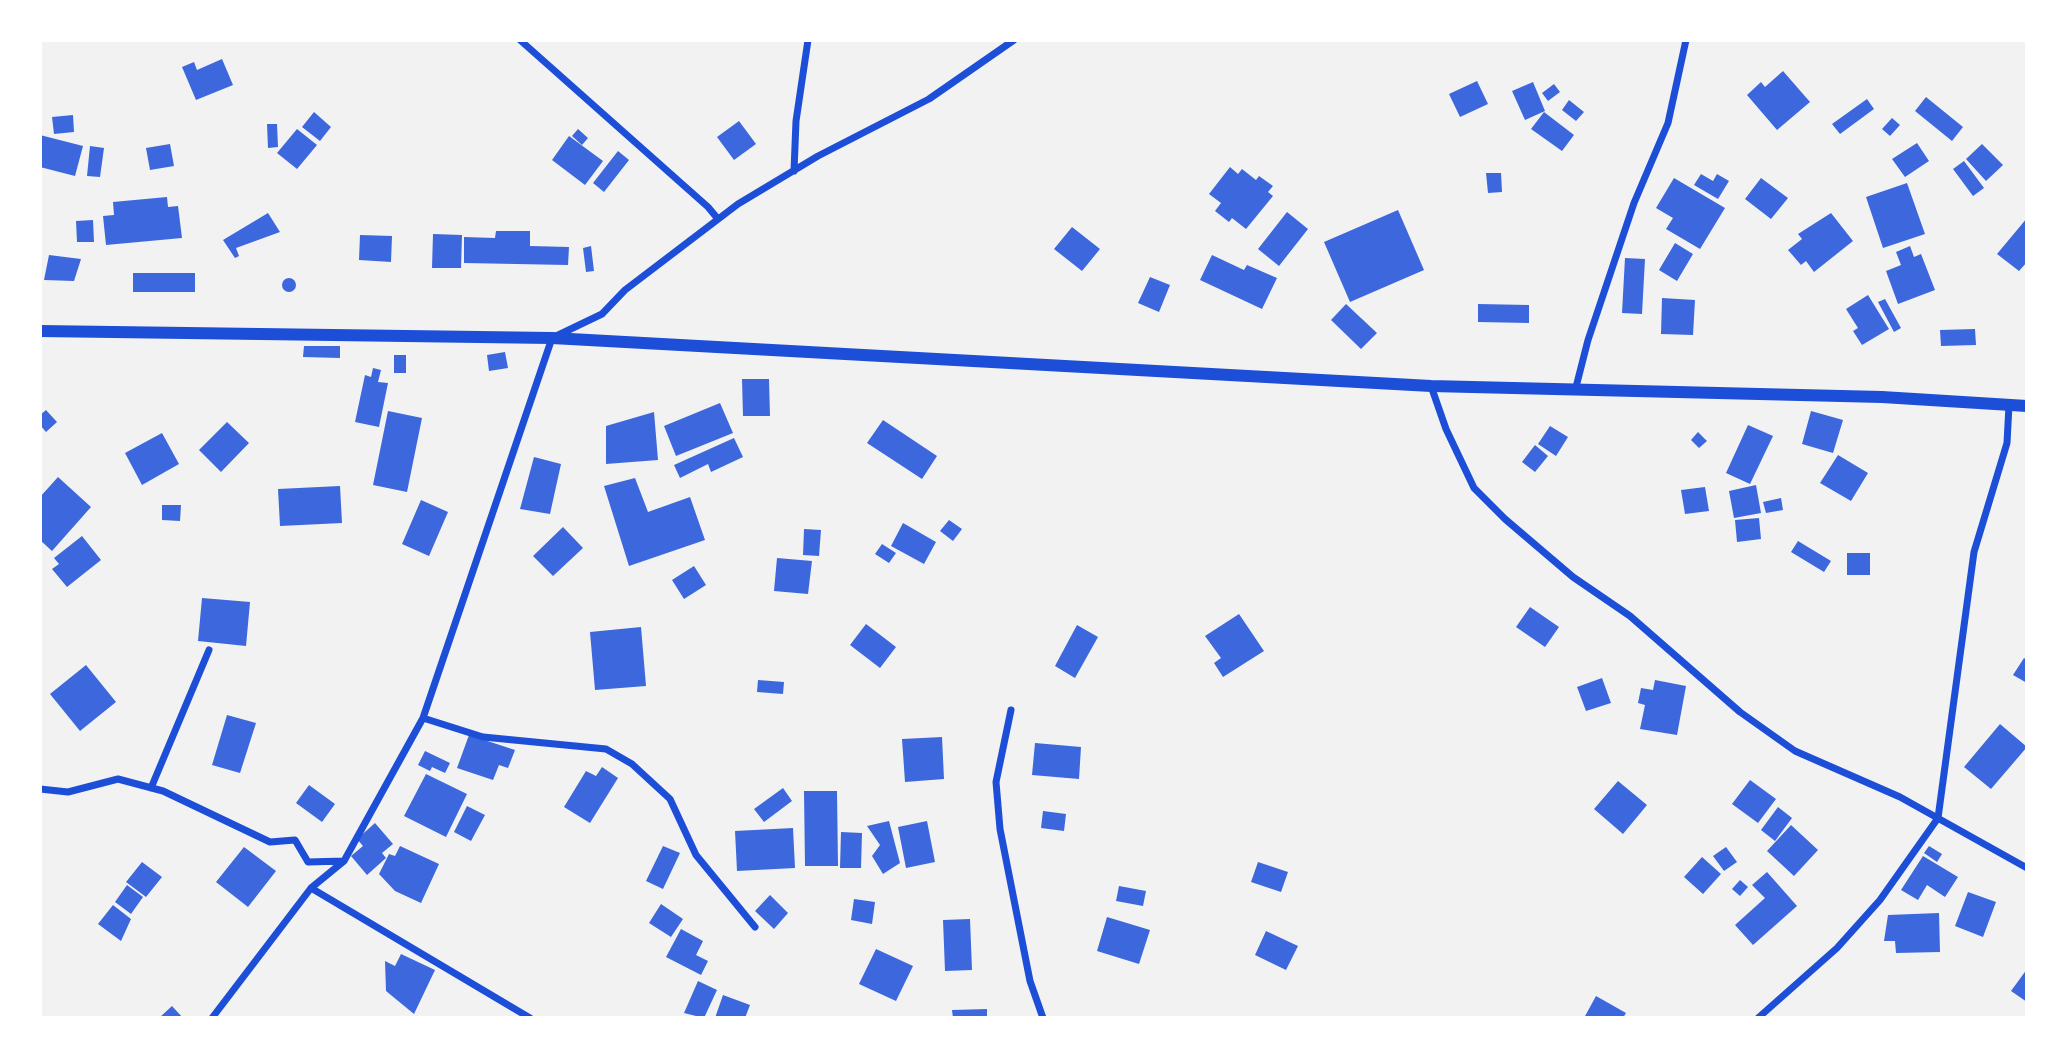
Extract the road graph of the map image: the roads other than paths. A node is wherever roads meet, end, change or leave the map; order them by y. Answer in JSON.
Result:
{"nodes":[{"id":1,"x":520,"y":40,"type":"edge"},
{"id":2,"x":808,"y":40,"type":"edge"},
{"id":3,"x":1014,"y":40,"type":"edge"},
{"id":4,"x":1686,"y":40,"type":"edge"},
{"id":5,"x":794,"y":171,"type":"junction"},
{"id":6,"x":718,"y":219,"type":"junction"},
{"id":7,"x":40,"y":331,"type":"edge"},
{"id":8,"x":552,"y":338,"type":"junction"},
{"id":9,"x":1430,"y":386,"type":"junction"},
{"id":10,"x":1576,"y":387,"type":"junction"},
{"id":11,"x":2009,"y":405,"type":"junction"},
{"id":12,"x":2027,"y":406,"type":"edge"},
{"id":13,"x":209,"y":650,"type":"dead end"},
{"id":14,"x":1011,"y":710,"type":"dead end"},
{"id":15,"x":423,"y":718,"type":"junction"},
{"id":16,"x":151,"y":788,"type":"junction"},
{"id":17,"x":40,"y":789,"type":"edge"},
{"id":18,"x":1938,"y":818,"type":"junction"},
{"id":19,"x":344,"y":861,"type":"junction"},
{"id":20,"x":2027,"y":868,"type":"edge"},
{"id":21,"x":311,"y":888,"type":"junction"},
{"id":22,"x":755,"y":927,"type":"dead end"},
{"id":23,"x":212,"y":1018,"type":"edge"},
{"id":24,"x":530,"y":1018,"type":"edge"},
{"id":25,"x":1043,"y":1018,"type":"edge"},
{"id":26,"x":1758,"y":1018,"type":"edge"}],
"edges":[{"from":1,"to":6,"type":"street"},
{"from":2,"to":5,"type":"street"},
{"from":3,"to":5,"type":"street"},
{"from":4,"to":10,"type":"street"},
{"from":5,"to":6,"type":"street"},
{"from":6,"to":8,"type":"street"},
{"from":7,"to":8,"type":"main road"},
{"from":8,"to":9,"type":"main road"},
{"from":8,"to":15,"type":"street"},
{"from":9,"to":10,"type":"main road"},
{"from":9,"to":18,"type":"street"},
{"from":10,"to":11,"type":"main road"},
{"from":11,"to":12,"type":"main road"},
{"from":11,"to":18,"type":"street"},
{"from":13,"to":16,"type":"street"},
{"from":14,"to":25,"type":"street"},
{"from":15,"to":19,"type":"street"},
{"from":15,"to":22,"type":"street"},
{"from":16,"to":17,"type":"street"},
{"from":16,"to":19,"type":"street"},
{"from":18,"to":20,"type":"street"},
{"from":18,"to":26,"type":"street"},
{"from":19,"to":21,"type":"street"},
{"from":21,"to":23,"type":"street"},
{"from":21,"to":24,"type":"street"}]}
